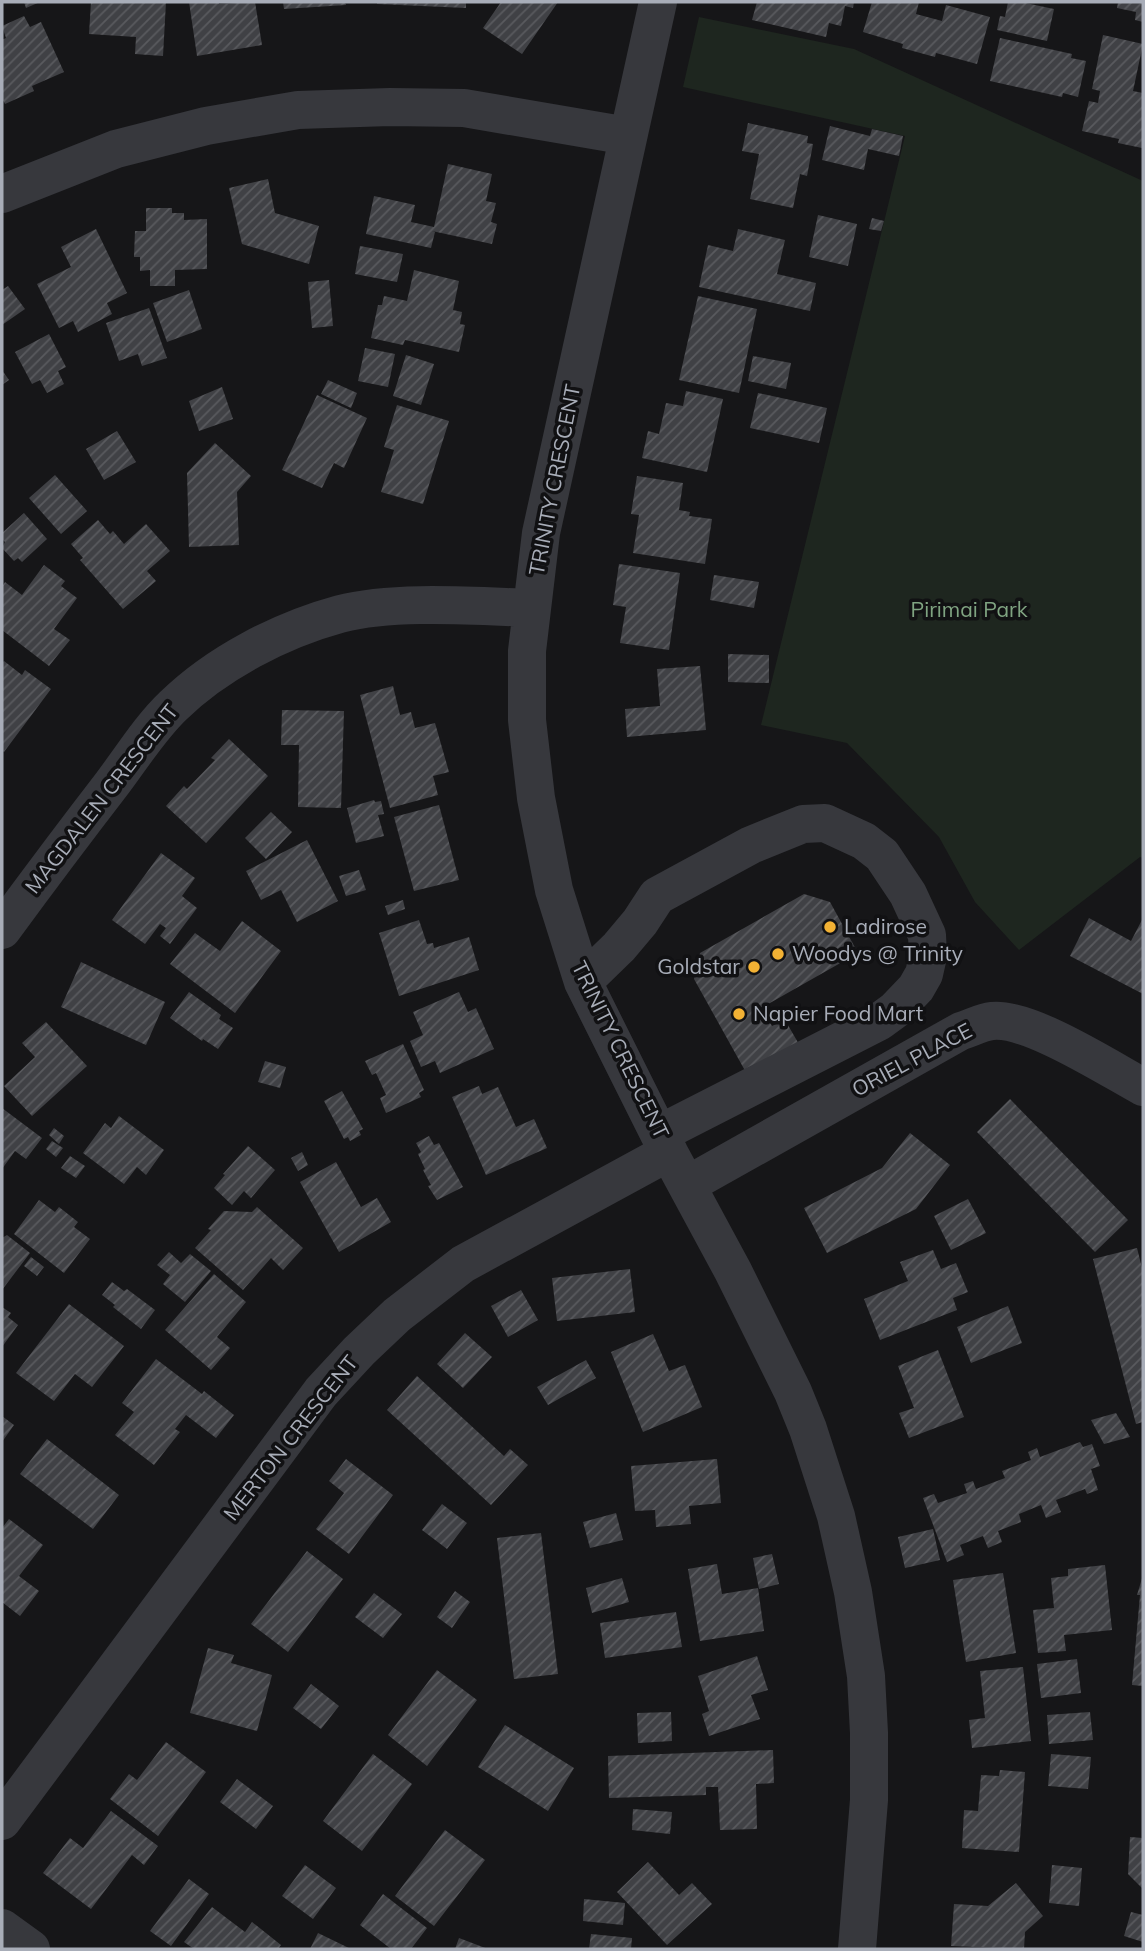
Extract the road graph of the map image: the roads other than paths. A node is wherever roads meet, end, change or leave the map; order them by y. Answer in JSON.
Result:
{"nodes":[{"id":1,"x":658,"y":2,"type":"edge"},
{"id":2,"x":628,"y":135,"type":"junction"},
{"id":3,"x":2,"y":194,"type":"edge"},
{"id":4,"x":531,"y":608,"type":"junction"},
{"id":5,"x":2,"y":930,"type":"edge"},
{"id":6,"x":583,"y":982,"type":"junction"},
{"id":7,"x":1143,"y":1087,"type":"edge"},
{"id":8,"x":664,"y":1143,"type":"junction"},
{"id":9,"x":687,"y":1185,"type":"junction"},
{"id":10,"x":2,"y":1821,"type":"edge"},
{"id":11,"x":2,"y":1928,"type":"edge"},
{"id":12,"x":31,"y":1949,"type":"edge"},
{"id":13,"x":858,"y":1949,"type":"edge"}],
"edges":[{"from":1,"to":2,"type":"street","name":"TRINITY CRESCENT"},
{"from":2,"to":3,"type":"street"},
{"from":2,"to":4,"type":"street","name":"TRINITY CRESCENT"},
{"from":4,"to":5,"type":"street","name":"MAGDALEN CRESCENT"},
{"from":4,"to":6,"type":"street","name":"TRINITY CRESCENT"},
{"from":6,"to":8,"type":"street","name":"TRINITY CRESCENT"},
{"from":6,"to":8,"type":"street","name":"MERTON CRESCENT"},
{"from":7,"to":9,"type":"street","name":"ORIEL PLACE"},
{"from":8,"to":9,"type":"street","name":"TRINITY CRESCENT"},
{"from":8,"to":10,"type":"street","name":"MERTON CRESCENT"},
{"from":9,"to":13,"type":"street","name":"TRINITY CRESCENT"},
{"from":11,"to":12,"type":"street"}]}
